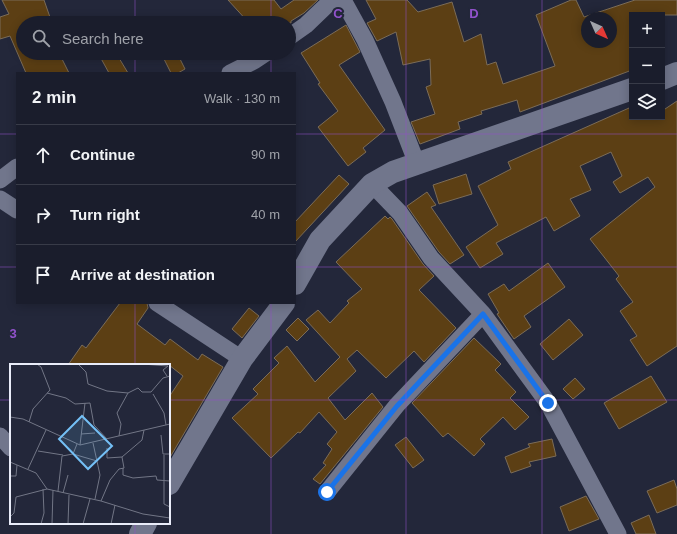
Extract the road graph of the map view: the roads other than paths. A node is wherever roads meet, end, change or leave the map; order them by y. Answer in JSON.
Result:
{"nodes":[{"id":1,"x":332,"y":0,"type":"edge"},
{"id":2,"x":343,"y":0,"type":"edge"},
{"id":3,"x":296,"y":32,"type":"edge"},
{"id":4,"x":253,"y":60,"type":"edge"},
{"id":5,"x":232,"y":72,"type":"edge"},
{"id":6,"x":677,"y":73,"type":"edge"},
{"id":7,"x":665,"y":78,"type":"edge"},
{"id":8,"x":629,"y":90,"type":"edge"},
{"id":9,"x":417,"y":164,"type":"junction"},
{"id":10,"x":16,"y":168,"type":"edge"},
{"id":11,"x":0,"y":180,"type":"edge"},
{"id":12,"x":372,"y":184,"type":"junction"},
{"id":13,"x":0,"y":199,"type":"edge"},
{"id":14,"x":16,"y":209,"type":"edge"},
{"id":15,"x":296,"y":282,"type":"edge"},
{"id":16,"x":159,"y":304,"type":"edge"},
{"id":17,"x":283,"y":304,"type":"edge"},
{"id":18,"x":483,"y":314,"type":"junction"},
{"id":19,"x":242,"y":359,"type":"junction"},
{"id":20,"x":0,"y":436,"type":"edge"},
{"id":21,"x":10,"y":447,"type":"edge"},
{"id":22,"x":170,"y":482,"type":"edge"},
{"id":23,"x":327,"y":492,"type":"dead end"},
{"id":24,"x":145,"y":524,"type":"edge"},
{"id":25,"x":140,"y":534,"type":"edge"},
{"id":26,"x":618,"y":534,"type":"edge"}],
"edges":[{"from":1,"to":3,"type":"street"},
{"from":2,"to":9,"type":"street"},
{"from":4,"to":5,"type":"street"},
{"from":6,"to":7,"type":"street"},
{"from":8,"to":9,"type":"street"},
{"from":9,"to":12,"type":"street"},
{"from":10,"to":11,"type":"street"},
{"from":12,"to":15,"type":"street"},
{"from":12,"to":18,"type":"street"},
{"from":13,"to":14,"type":"street"},
{"from":16,"to":19,"type":"street"},
{"from":17,"to":19,"type":"street"},
{"from":18,"to":23,"type":"street"},
{"from":18,"to":26,"type":"street"},
{"from":19,"to":22,"type":"street"},
{"from":20,"to":21,"type":"street"},
{"from":24,"to":25,"type":"street"}]}
